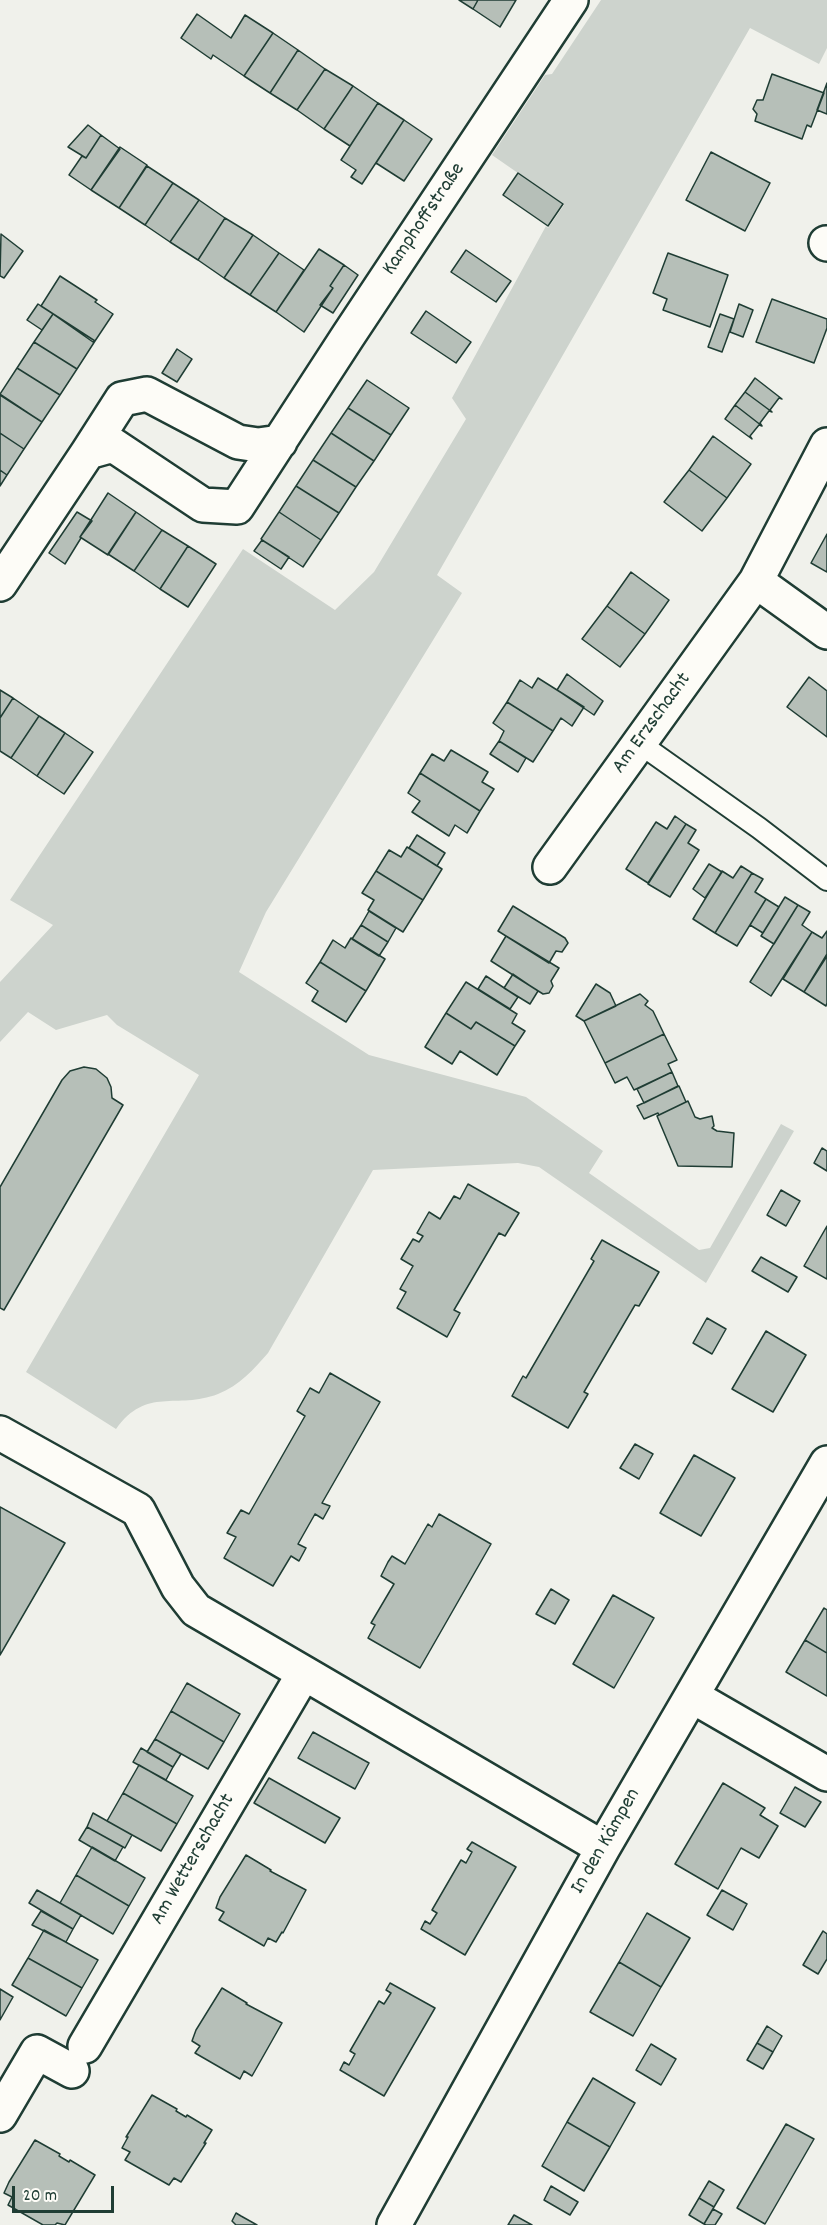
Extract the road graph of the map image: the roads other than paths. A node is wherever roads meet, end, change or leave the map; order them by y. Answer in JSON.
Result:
{"nodes":[{"id":1,"x":572,"y":0,"type":"edge"},
{"id":2,"x":280,"y":442,"type":"junction"},
{"id":3,"x":827,"y":445,"type":"edge"},
{"id":4,"x":88,"y":452,"type":"junction"},
{"id":5,"x":756,"y":581,"type":"junction"},
{"id":6,"x":0,"y":584,"type":"edge"},
{"id":7,"x":827,"y":632,"type":"edge"},
{"id":8,"x":639,"y":743,"type":"junction"},
{"id":9,"x":550,"y":867,"type":"dead end"},
{"id":10,"x":827,"y":880,"type":"edge"},
{"id":11,"x":0,"y":1433,"type":"edge"},
{"id":12,"x":827,"y":1463,"type":"edge"},
{"id":13,"x":304,"y":1673,"type":"junction"},
{"id":14,"x":692,"y":1696,"type":"junction"},
{"id":15,"x":827,"y":1774,"type":"edge"},
{"id":16,"x":603,"y":1848,"type":"junction"},
{"id":17,"x":0,"y":2115,"type":"edge"},
{"id":18,"x":394,"y":2225,"type":"edge"}],
"edges":[{"from":1,"to":2,"type":"street","name":"Kamphoffstraße"},
{"from":2,"to":4,"type":"street"},
{"from":2,"to":4,"type":"street","name":"Kamphoffstraße"},
{"from":3,"to":5,"type":"street","name":"Am Erzschacht"},
{"from":4,"to":6,"type":"street"},
{"from":5,"to":7,"type":"street"},
{"from":5,"to":8,"type":"street","name":"Am Erzschacht"},
{"from":8,"to":9,"type":"street","name":"Am Erzschacht"},
{"from":8,"to":10,"type":"lane"},
{"from":11,"to":13,"type":"street"},
{"from":12,"to":14,"type":"street","name":"In den Kämpen"},
{"from":13,"to":16,"type":"street"},
{"from":13,"to":17,"type":"street","name":"Am Wetterschacht"},
{"from":14,"to":15,"type":"street"},
{"from":14,"to":16,"type":"street","name":"In den Kämpen"},
{"from":16,"to":18,"type":"street","name":"In den Kämpen"}]}
